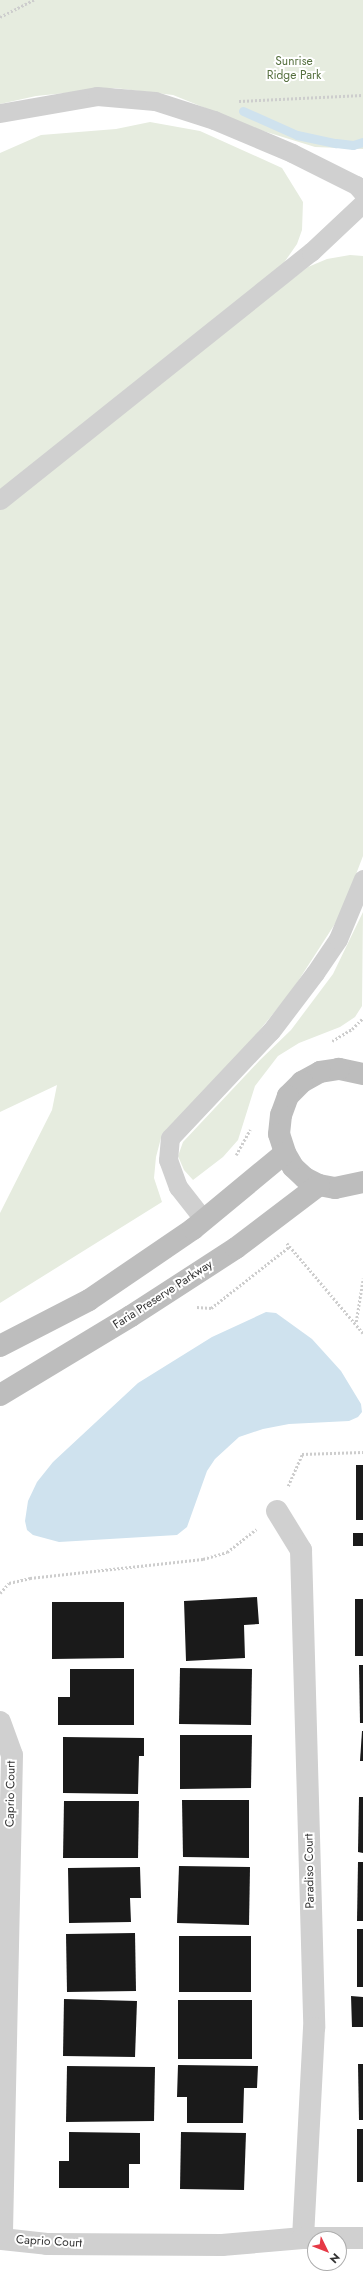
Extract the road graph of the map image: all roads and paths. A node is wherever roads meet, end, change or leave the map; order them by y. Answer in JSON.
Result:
{"nodes":[{"id":1,"x":34,"y":0,"type":"edge"},
{"id":2,"x":0,"y":17,"type":"edge"},
{"id":3,"x":363,"y":95,"type":"edge"},
{"id":4,"x":231,"y":102,"type":"dead end"},
{"id":5,"x":0,"y":113,"type":"edge"},
{"id":6,"x":363,"y":192,"type":"edge"},
{"id":7,"x":363,"y":203,"type":"edge"},
{"id":8,"x":0,"y":500,"type":"edge"},
{"id":9,"x":363,"y":879,"type":"edge"},
{"id":10,"x":362,"y":1071,"type":"edge"},
{"id":11,"x":285,"y":1153,"type":"junction"},
{"id":12,"x":319,"y":1185,"type":"junction"},
{"id":13,"x":359,"y":1187,"type":"edge"},
{"id":14,"x":204,"y":1220,"type":"junction"},
{"id":15,"x":270,"y":1223,"type":"junction"},
{"id":16,"x":363,"y":1279,"type":"edge"},
{"id":17,"x":356,"y":1322,"type":"junction"},
{"id":18,"x":363,"y":1333,"type":"edge"},
{"id":19,"x":0,"y":1346,"type":"edge"},
{"id":20,"x":0,"y":1395,"type":"edge"},
{"id":21,"x":363,"y":1452,"type":"edge"},
{"id":22,"x":277,"y":1511,"type":"junction"},
{"id":23,"x":0,"y":1593,"type":"edge"},
{"id":24,"x":0,"y":1722,"type":"edge"},
{"id":25,"x":303,"y":2238,"type":"junction"},
{"id":26,"x":363,"y":2238,"type":"edge"}],
"edges":[{"from":1,"to":2,"type":"path"},
{"from":3,"to":4,"type":"path"},
{"from":5,"to":6,"type":"lane"},
{"from":7,"to":8,"type":"lane"},
{"from":9,"to":14,"type":"lane"},
{"from":10,"to":11,"type":"street"},
{"from":11,"to":12,"type":"street"},
{"from":11,"to":14,"type":"street"},
{"from":12,"to":13,"type":"street"},
{"from":12,"to":15,"type":"street","name":"Faria Preserve Parkway"},
{"from":14,"to":19,"type":"street"},
{"from":15,"to":17,"type":"path"},
{"from":15,"to":20,"type":"street","name":"Faria Preserve Parkway"},
{"from":16,"to":17,"type":"path"},
{"from":17,"to":18,"type":"path"},
{"from":21,"to":22,"type":"path"},
{"from":22,"to":23,"type":"path"},
{"from":22,"to":25,"type":"street","name":"Paradiso Court"},
{"from":24,"to":25,"type":"street","name":"Caprio Court"},
{"from":25,"to":26,"type":"street"}]}
